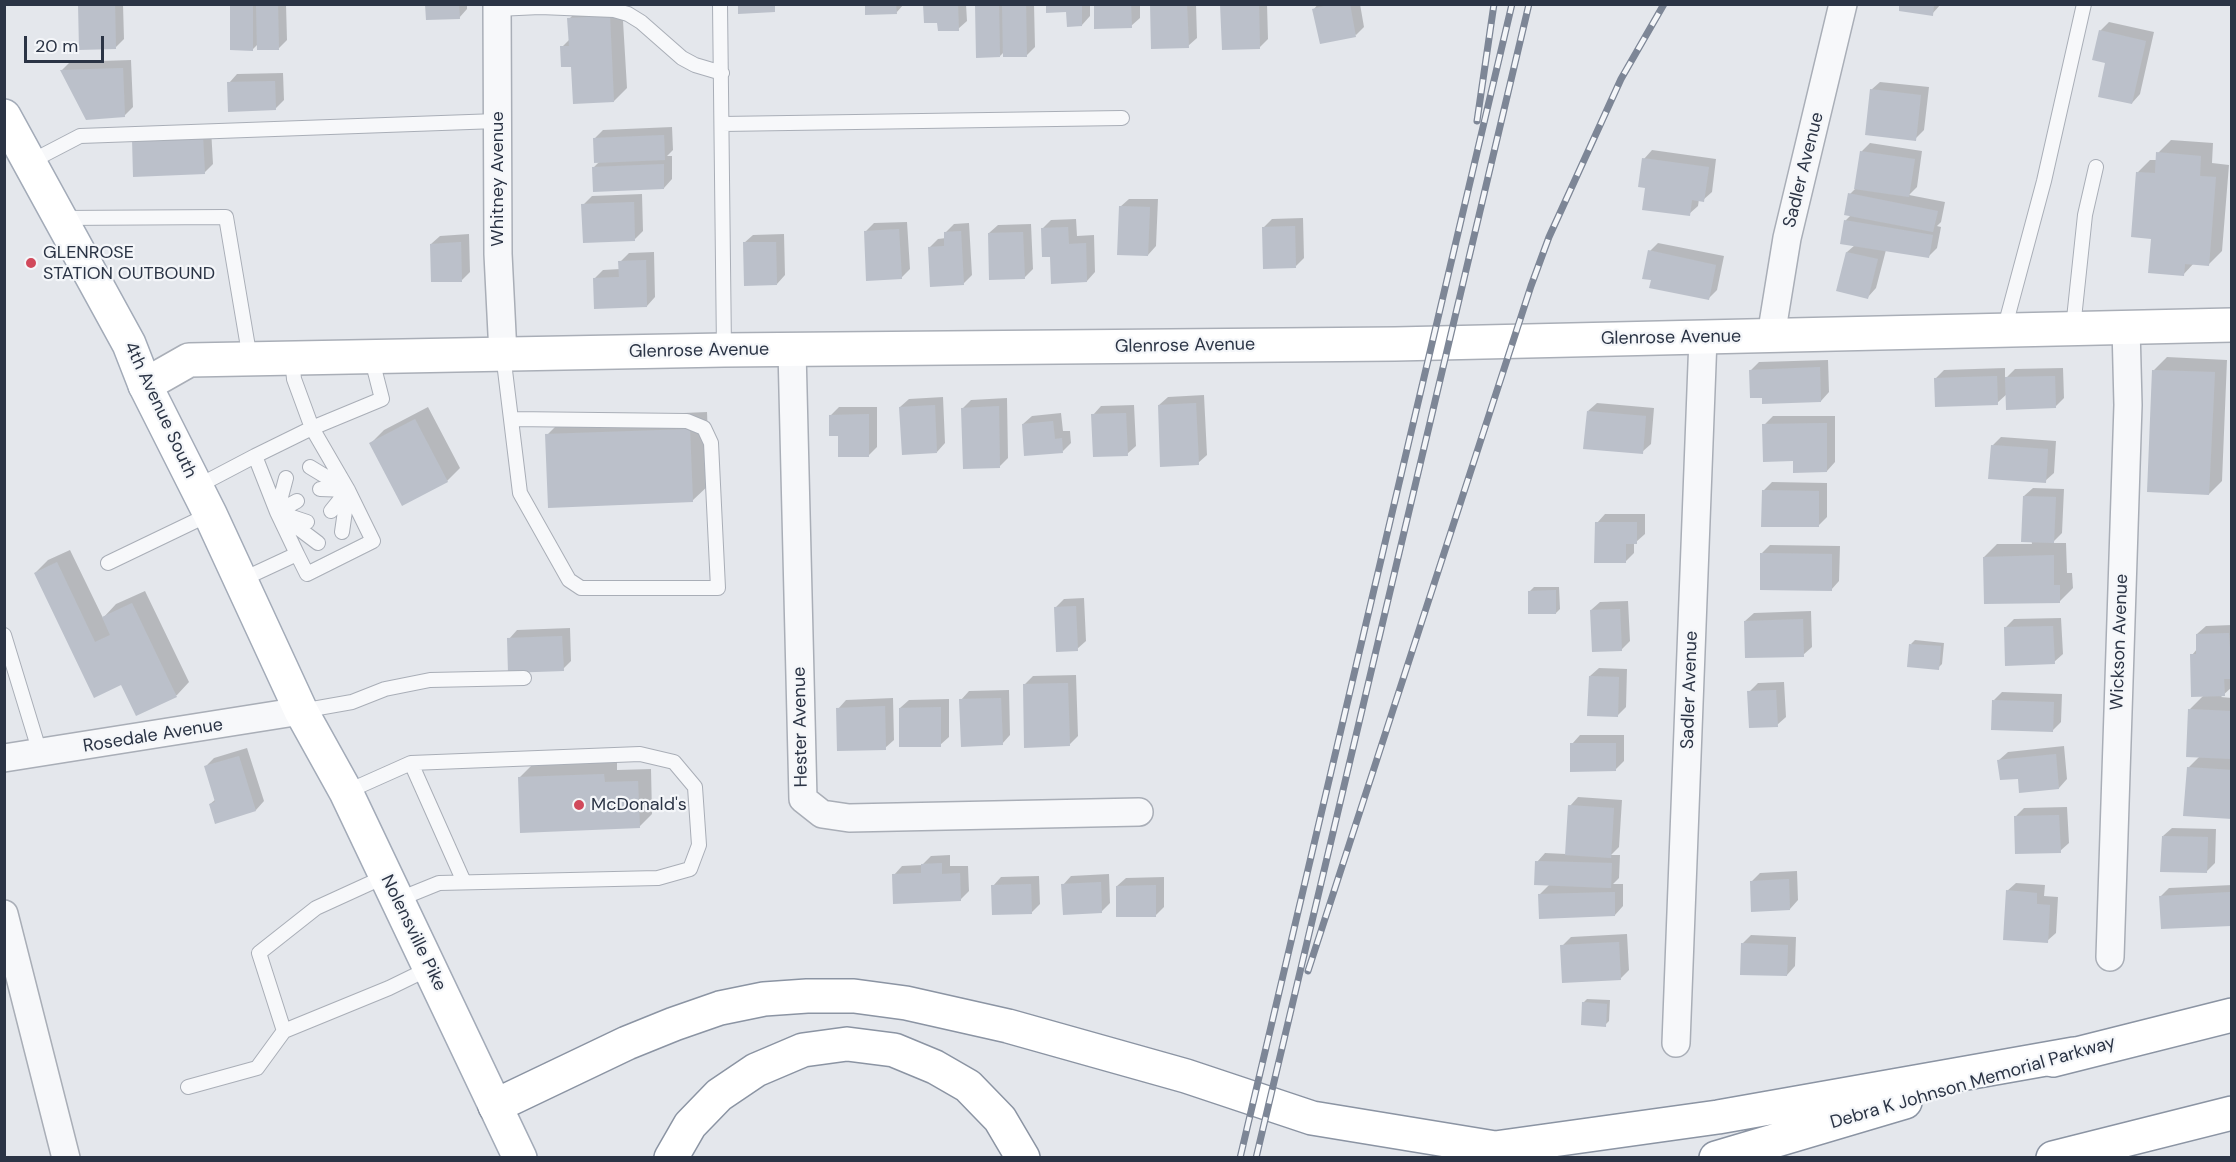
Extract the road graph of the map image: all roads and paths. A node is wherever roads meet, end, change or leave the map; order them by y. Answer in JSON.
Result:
{"nodes":[{"id":1,"x":720,"y":4,"type":"edge"},
{"id":2,"x":1844,"y":4,"type":"edge"},
{"id":3,"x":2084,"y":4,"type":"edge"},
{"id":4,"x":497,"y":7,"type":"edge"},
{"id":5,"x":722,"y":73,"type":"junction"},
{"id":6,"x":4,"y":116,"type":"edge"},
{"id":7,"x":1122,"y":118,"type":"dead end"},
{"id":8,"x":498,"y":121,"type":"junction"},
{"id":9,"x":723,"y":124,"type":"junction"},
{"id":10,"x":30,"y":162,"type":"junction"},
{"id":11,"x":2096,"y":167,"type":"dead end"},
{"id":12,"x":60,"y":218,"type":"junction"},
{"id":13,"x":2232,"y":325,"type":"edge"},
{"id":14,"x":2126,"y":327,"type":"junction"},
{"id":15,"x":2073,"y":328,"type":"junction"},
{"id":16,"x":2004,"y":330,"type":"junction"},
{"id":17,"x":1771,"y":336,"type":"junction"},
{"id":18,"x":1703,"y":338,"type":"junction"},
{"id":19,"x":724,"y":350,"type":"junction"},
{"id":20,"x":792,"y":350,"type":"junction"},
{"id":21,"x":503,"y":354,"type":"junction"},
{"id":22,"x":371,"y":356,"type":"junction"},
{"id":23,"x":292,"y":358,"type":"junction"},
{"id":24,"x":250,"y":359,"type":"junction"},
{"id":25,"x":145,"y":385,"type":"junction"},
{"id":26,"x":511,"y":419,"type":"junction"},
{"id":27,"x":312,"y":428,"type":"junction"},
{"id":28,"x":255,"y":456,"type":"junction"},
{"id":29,"x":310,"y":467,"type":"dead end"},
{"id":30,"x":286,"y":478,"type":"dead end"},
{"id":31,"x":320,"y":489,"type":"dead end"},
{"id":32,"x":348,"y":490,"type":"junction"},
{"id":33,"x":203,"y":501,"type":"junction"},
{"id":34,"x":297,"y":501,"type":"dead end"},
{"id":35,"x":331,"y":511,"type":"dead end"},
{"id":36,"x":277,"y":512,"type":"junction"},
{"id":37,"x":307,"y":522,"type":"dead end"},
{"id":38,"x":342,"y":532,"type":"dead end"},
{"id":39,"x":318,"y":543,"type":"dead end"},
{"id":40,"x":297,"y":554,"type":"junction"},
{"id":41,"x":108,"y":563,"type":"dead end"},
{"id":42,"x":241,"y":580,"type":"junction"},
{"id":43,"x":4,"y":635,"type":"edge"},
{"id":44,"x":524,"y":678,"type":"dead end"},
{"id":45,"x":301,"y":711,"type":"junction"},
{"id":46,"x":40,"y":753,"type":"junction"},
{"id":47,"x":4,"y":758,"type":"edge"},
{"id":48,"x":411,"y":763,"type":"junction"},
{"id":49,"x":346,"y":792,"type":"junction"},
{"id":50,"x":1139,"y":812,"type":"dead end"},
{"id":51,"x":464,"y":882,"type":"junction"},
{"id":52,"x":392,"y":888,"type":"junction"},
{"id":53,"x":4,"y":914,"type":"edge"},
{"id":54,"x":2110,"y":957,"type":"dead end"},
{"id":55,"x":430,"y":968,"type":"junction"},
{"id":56,"x":2232,"y":1015,"type":"edge"},
{"id":57,"x":284,"y":1031,"type":"junction"},
{"id":58,"x":1676,"y":1043,"type":"dead end"},
{"id":59,"x":2074,"y":1054,"type":"junction"},
{"id":60,"x":188,"y":1086,"type":"dead end"},
{"id":61,"x":495,"y":1106,"type":"junction"},
{"id":62,"x":2232,"y":1114,"type":"edge"},
{"id":63,"x":66,"y":1158,"type":"edge"},
{"id":64,"x":520,"y":1158,"type":"edge"},
{"id":65,"x":671,"y":1158,"type":"edge"},
{"id":66,"x":1023,"y":1158,"type":"edge"},
{"id":67,"x":1716,"y":1158,"type":"edge"},
{"id":68,"x":2053,"y":1158,"type":"edge"},
{"id":69,"x":2121,"y":1158,"type":"edge"}],
"edges":[{"from":1,"to":5,"type":"lane"},
{"from":2,"to":17,"type":"street","name":"Sadler Avenue"},
{"from":3,"to":16,"type":"lane"},
{"from":4,"to":5,"type":"lane"},
{"from":4,"to":8,"type":"street","name":"Whitney Avenue"},
{"from":5,"to":9,"type":"lane"},
{"from":6,"to":10,"type":"main road","name":"4th Avenue South"},
{"from":7,"to":9,"type":"lane"},
{"from":8,"to":10,"type":"lane"},
{"from":8,"to":21,"type":"street","name":"Whitney Avenue"},
{"from":9,"to":19,"type":"lane"},
{"from":10,"to":12,"type":"main road","name":"4th Avenue South"},
{"from":11,"to":15,"type":"lane"},
{"from":12,"to":24,"type":"lane"},
{"from":12,"to":25,"type":"main road","name":"4th Avenue South"},
{"from":13,"to":14,"type":"main road","name":"Glenrose Avenue"},
{"from":14,"to":15,"type":"main road","name":"Glenrose Avenue"},
{"from":14,"to":54,"type":"street","name":"Wickson Avenue"},
{"from":15,"to":16,"type":"main road","name":"Glenrose Avenue"},
{"from":16,"to":17,"type":"main road","name":"Glenrose Avenue"},
{"from":17,"to":18,"type":"main road","name":"Glenrose Avenue"},
{"from":18,"to":20,"type":"main road","name":"Glenrose Avenue"},
{"from":18,"to":58,"type":"street","name":"Sadler Avenue"},
{"from":19,"to":20,"type":"main road","name":"Glenrose Avenue"},
{"from":19,"to":21,"type":"main road","name":"Glenrose Avenue"},
{"from":20,"to":50,"type":"street","name":"Hester Avenue"},
{"from":21,"to":22,"type":"main road","name":"Glenrose Avenue"},
{"from":21,"to":26,"type":"lane"},
{"from":22,"to":23,"type":"main road","name":"Glenrose Avenue"},
{"from":22,"to":27,"type":"lane"},
{"from":23,"to":24,"type":"main road","name":"Glenrose Avenue"},
{"from":23,"to":27,"type":"lane"},
{"from":24,"to":25,"type":"main road","name":"Glenrose Avenue"},
{"from":25,"to":33,"type":"main road","name":"4th Avenue South"},
{"from":26,"to":26,"type":"lane"},
{"from":27,"to":28,"type":"lane"},
{"from":27,"to":32,"type":"lane"},
{"from":28,"to":33,"type":"lane"},
{"from":28,"to":36,"type":"lane"},
{"from":29,"to":32,"type":"lane"},
{"from":30,"to":36,"type":"lane"},
{"from":31,"to":32,"type":"lane"},
{"from":32,"to":35,"type":"lane"},
{"from":32,"to":38,"type":"lane"},
{"from":32,"to":40,"type":"lane"},
{"from":33,"to":41,"type":"lane"},
{"from":33,"to":42,"type":"main road","name":"4th Avenue South"},
{"from":34,"to":36,"type":"lane"},
{"from":36,"to":37,"type":"lane"},
{"from":36,"to":39,"type":"lane"},
{"from":36,"to":40,"type":"lane"},
{"from":40,"to":42,"type":"lane"},
{"from":42,"to":45,"type":"main road","name":"4th Avenue South"},
{"from":43,"to":46,"type":"lane"},
{"from":44,"to":45,"type":"lane"},
{"from":45,"to":46,"type":"street","name":"Rosedale Avenue"},
{"from":45,"to":49,"type":"main road","name":"Nolensville Pike"},
{"from":46,"to":47,"type":"street","name":"Rosedale Avenue"},
{"from":48,"to":49,"type":"lane"},
{"from":48,"to":51,"type":"lane"},
{"from":48,"to":51,"type":"lane"},
{"from":49,"to":52,"type":"main road","name":"Nolensville Pike"},
{"from":51,"to":52,"type":"lane"},
{"from":52,"to":55,"type":"main road","name":"Nolensville Pike"},
{"from":52,"to":57,"type":"lane"},
{"from":53,"to":63,"type":"street"},
{"from":55,"to":57,"type":"lane"},
{"from":55,"to":61,"type":"main road","name":"Nolensville Pike"},
{"from":56,"to":59,"type":"main road","name":"Debra K Johnson Memorial Parkway"},
{"from":57,"to":60,"type":"lane"},
{"from":59,"to":61,"type":"main road"},
{"from":59,"to":67,"type":"main road","name":"Debra K Johnson Memorial Parkway"},
{"from":61,"to":64,"type":"main road","name":"Nolensville Pike"},
{"from":62,"to":68,"type":"main road"},
{"from":62,"to":69,"type":"main road"},
{"from":65,"to":66,"type":"main road"}]}
